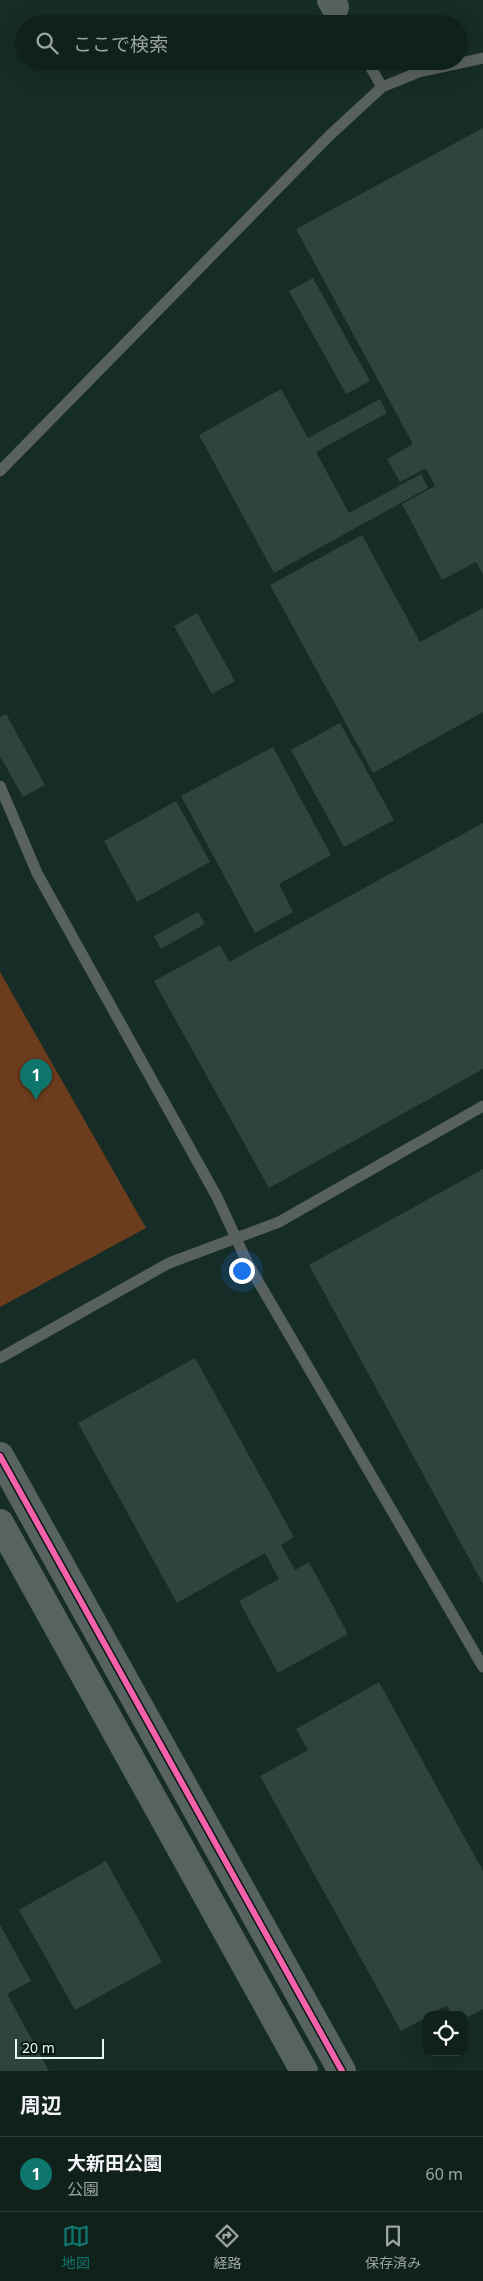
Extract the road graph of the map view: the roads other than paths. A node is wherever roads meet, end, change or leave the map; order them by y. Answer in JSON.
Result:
{"nodes":[{"id":1,"x":483,"y":58,"type":"edge"},
{"id":2,"x":468,"y":61,"type":"edge"},
{"id":3,"x":372,"y":70,"type":"edge"},
{"id":4,"x":427,"y":70,"type":"edge"},
{"id":5,"x":382,"y":87,"type":"junction"},
{"id":6,"x":0,"y":471,"type":"edge"},
{"id":7,"x":0,"y":786,"type":"edge"},
{"id":8,"x":483,"y":1106,"type":"edge"},
{"id":9,"x":235,"y":1237,"type":"junction"},
{"id":10,"x":0,"y":1358,"type":"edge"},
{"id":11,"x":0,"y":1456,"type":"edge"},
{"id":12,"x":0,"y":1523,"type":"edge"},
{"id":13,"x":483,"y":1667,"type":"edge"},
{"id":14,"x":304,"y":2071,"type":"edge"},
{"id":15,"x":342,"y":2071,"type":"edge"}],
"edges":[{"from":1,"to":2,"type":"lane"},
{"from":3,"to":5,"type":"lane"},
{"from":4,"to":5,"type":"lane"},
{"from":5,"to":6,"type":"lane"},
{"from":7,"to":9,"type":"lane"},
{"from":8,"to":9,"type":"lane"},
{"from":9,"to":10,"type":"lane"},
{"from":9,"to":13,"type":"lane"},
{"from":11,"to":15,"type":"street"},
{"from":12,"to":14,"type":"street"}]}
